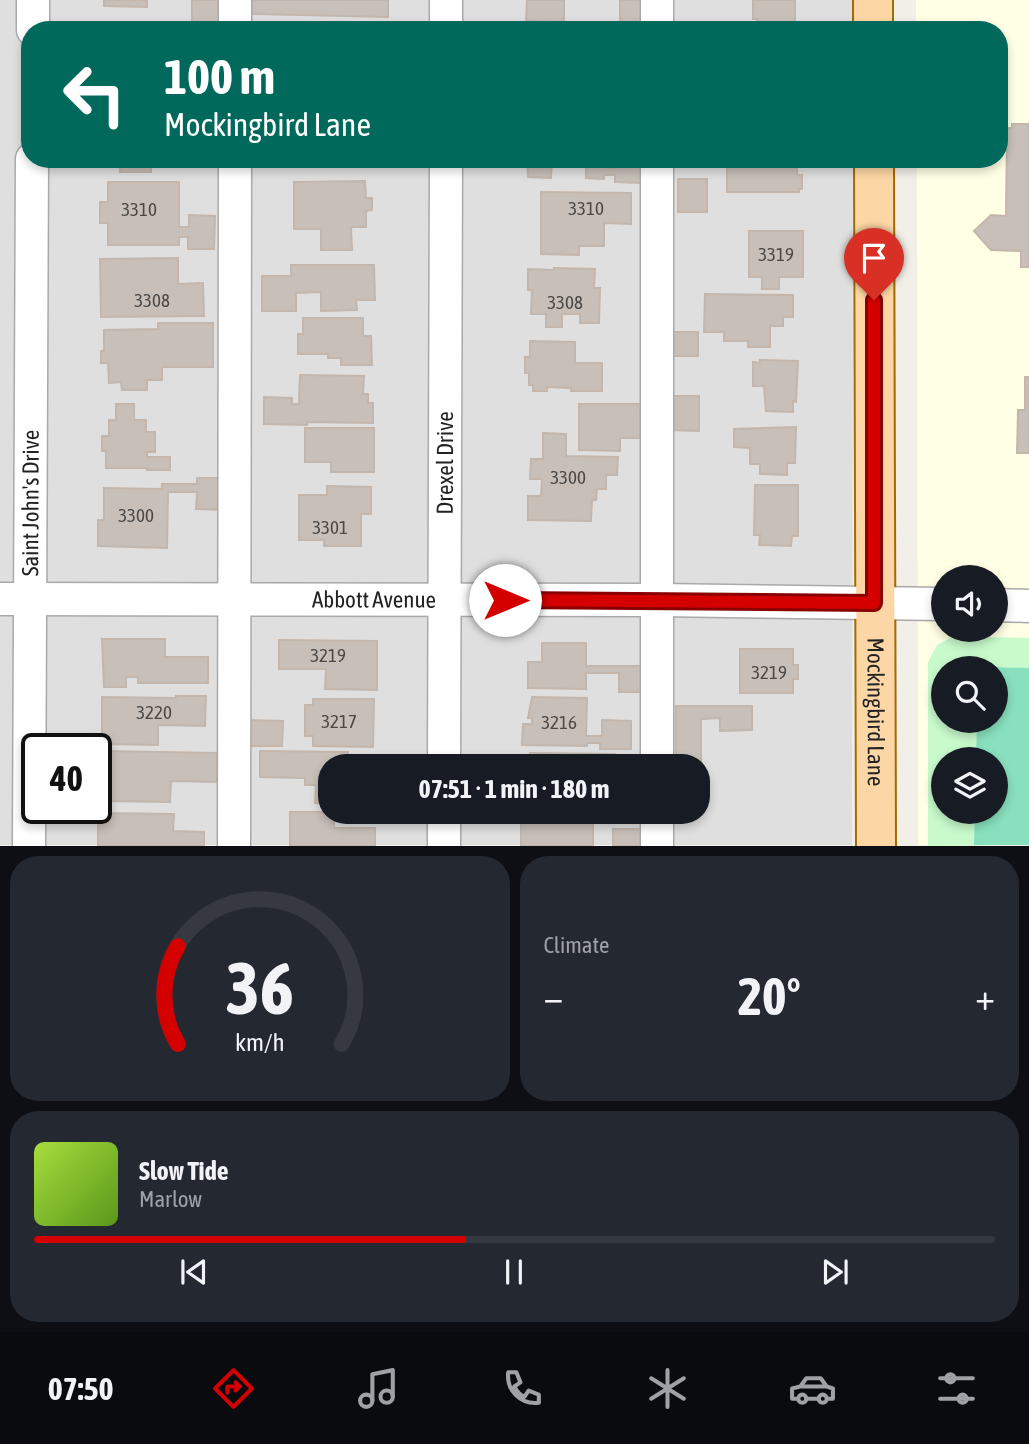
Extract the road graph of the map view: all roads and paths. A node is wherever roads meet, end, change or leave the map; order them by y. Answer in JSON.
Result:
{"nodes":[{"id":1,"x":33,"y":0,"type":"edge"},
{"id":2,"x":235,"y":0,"type":"edge"},
{"id":3,"x":446,"y":0,"type":"edge"},
{"id":4,"x":657,"y":0,"type":"edge"},
{"id":5,"x":873,"y":0,"type":"edge"},
{"id":6,"x":33,"y":21,"type":"edge"},
{"id":7,"x":235,"y":21,"type":"edge"},
{"id":8,"x":446,"y":21,"type":"edge"},
{"id":9,"x":657,"y":21,"type":"edge"},
{"id":10,"x":873,"y":21,"type":"edge"},
{"id":11,"x":32,"y":168,"type":"edge"},
{"id":12,"x":235,"y":168,"type":"edge"},
{"id":13,"x":446,"y":168,"type":"edge"},
{"id":14,"x":657,"y":168,"type":"edge"},
{"id":15,"x":874,"y":168,"type":"edge"},
{"id":16,"x":15,"y":599,"type":"edge"},
{"id":17,"x":235,"y":600,"type":"junction"},
{"id":18,"x":445,"y":600,"type":"junction"},
{"id":19,"x":659,"y":600,"type":"junction"},
{"id":20,"x":874,"y":603,"type":"junction"},
{"id":21,"x":931,"y":604,"type":"edge"},
{"id":22,"x":1008,"y":605,"type":"edge"},
{"id":23,"x":1029,"y":606,"type":"edge"},
{"id":24,"x":444,"y":754,"type":"edge"},
{"id":25,"x":657,"y":754,"type":"edge"},
{"id":26,"x":444,"y":824,"type":"edge"},
{"id":27,"x":657,"y":824,"type":"edge"},
{"id":28,"x":29,"y":845,"type":"edge"},
{"id":29,"x":234,"y":845,"type":"edge"},
{"id":30,"x":444,"y":845,"type":"edge"},
{"id":31,"x":657,"y":845,"type":"edge"},
{"id":32,"x":876,"y":845,"type":"edge"}],
"edges":[{"from":1,"to":6,"type":"street"},
{"from":2,"to":7,"type":"street"},
{"from":3,"to":8,"type":"street"},
{"from":4,"to":9,"type":"street"},
{"from":5,"to":10,"type":"main road"},
{"from":11,"to":16,"type":"street","name":"Saint John's Drive"},
{"from":12,"to":17,"type":"street"},
{"from":13,"to":18,"type":"street","name":"Drexel Drive"},
{"from":14,"to":19,"type":"street"},
{"from":15,"to":20,"type":"main road","name":"Mockingbird Lane"},
{"from":16,"to":17,"type":"street","name":"Abbott Avenue"},
{"from":16,"to":28,"type":"street","name":"Saint John's Drive"},
{"from":17,"to":18,"type":"street","name":"Abbott Avenue"},
{"from":17,"to":29,"type":"street"},
{"from":18,"to":19,"type":"street","name":"Abbott Avenue"},
{"from":18,"to":24,"type":"street","name":"Drexel Drive"},
{"from":19,"to":20,"type":"street","name":"Abbott Avenue"},
{"from":19,"to":25,"type":"street"},
{"from":20,"to":21,"type":"street","name":"Abbott Avenue"},
{"from":20,"to":32,"type":"main road","name":"Mockingbird Lane"},
{"from":22,"to":23,"type":"street"},
{"from":26,"to":30,"type":"street"},
{"from":27,"to":31,"type":"street"}]}
